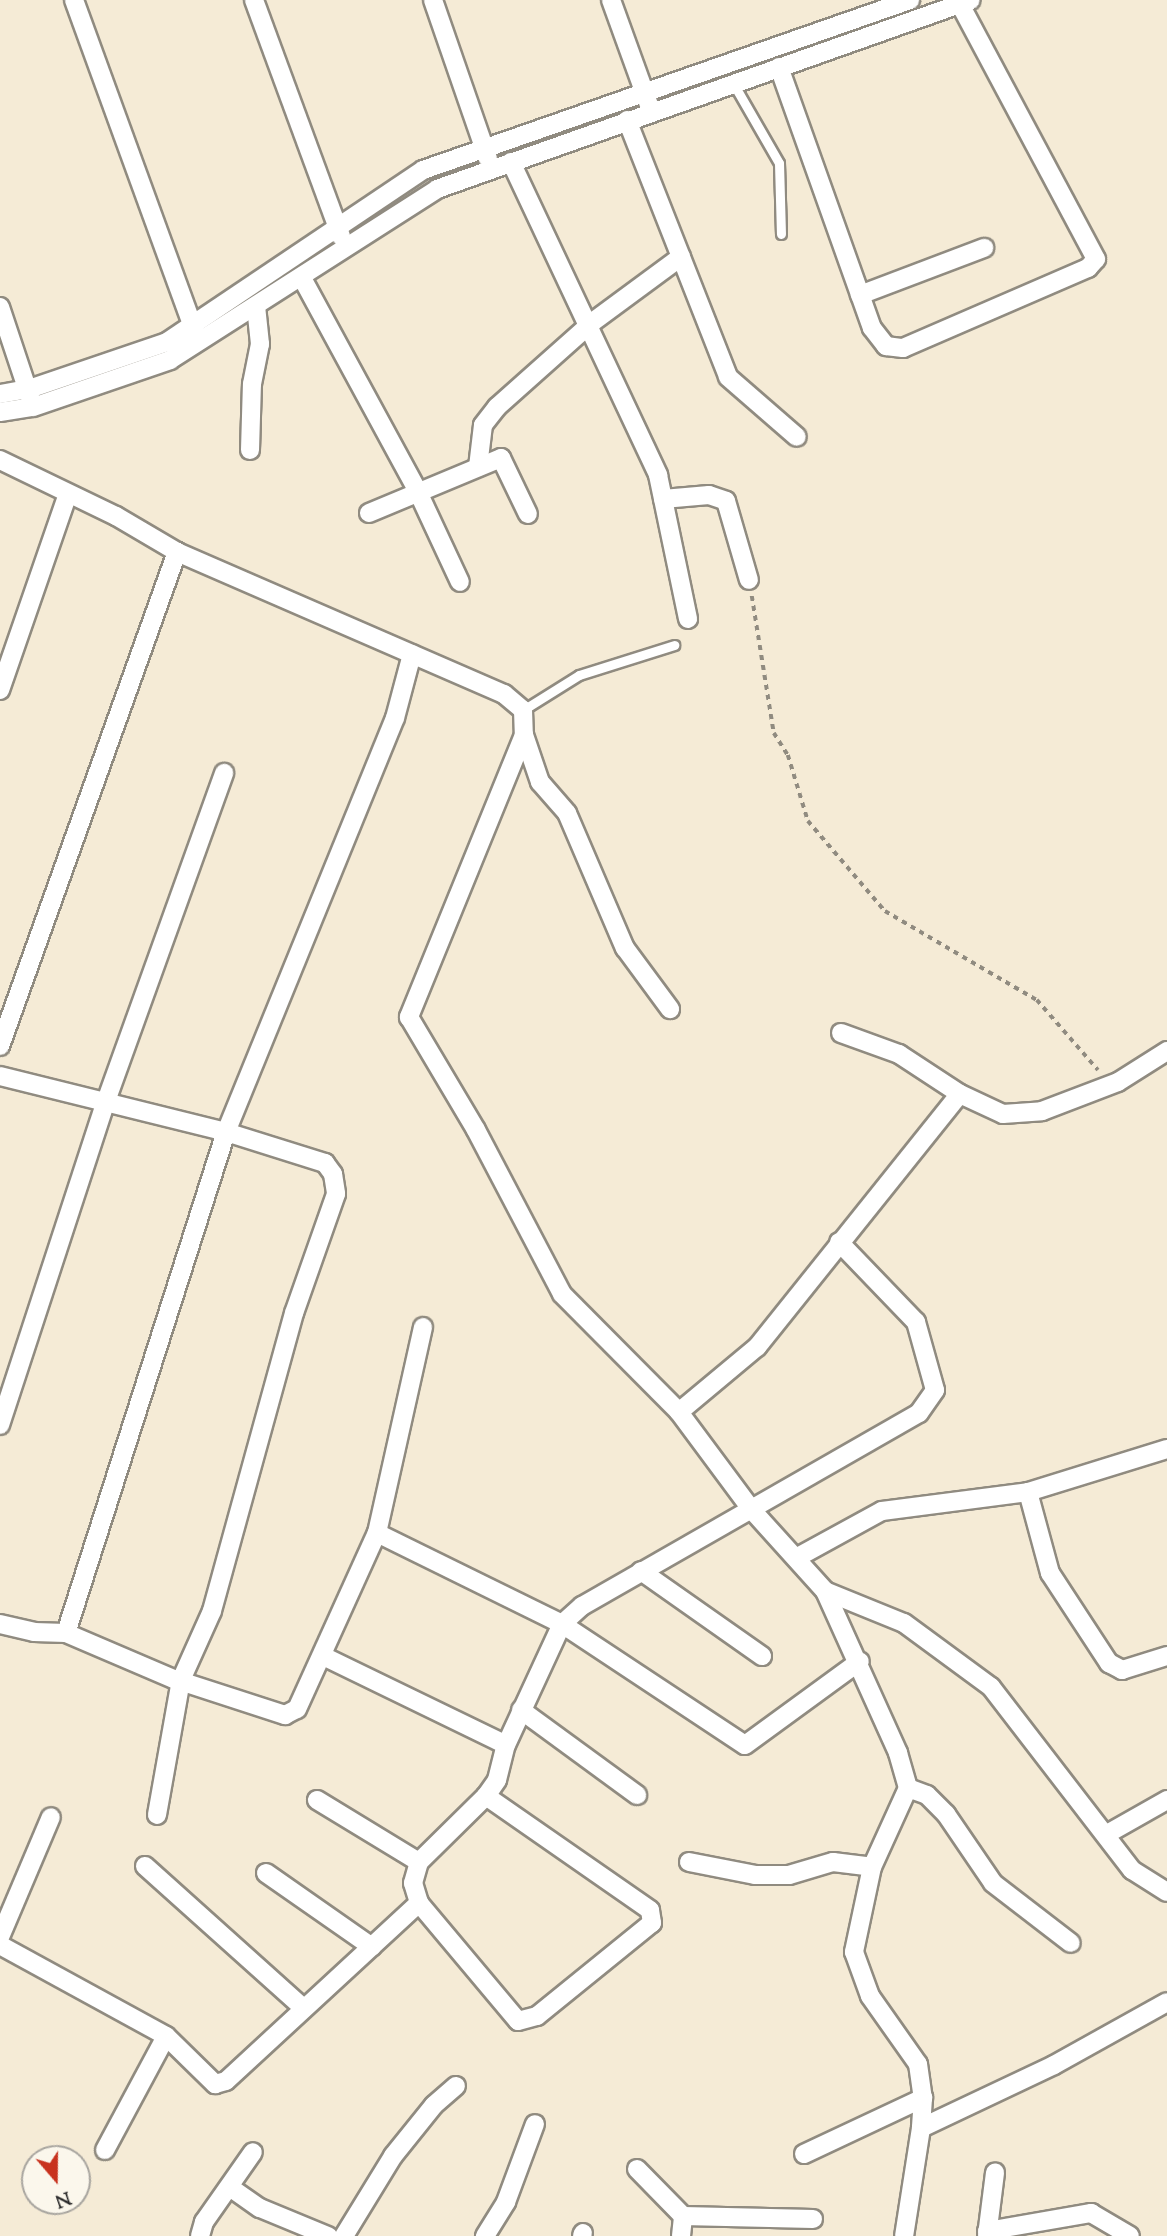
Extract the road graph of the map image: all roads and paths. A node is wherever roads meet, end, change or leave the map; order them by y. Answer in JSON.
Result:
{"nodes":[{"id":1,"x":74,"y":0,"type":"edge"},
{"id":2,"x":254,"y":0,"type":"edge"},
{"id":3,"x":433,"y":0,"type":"edge"},
{"id":4,"x":611,"y":0,"type":"edge"},
{"id":5,"x":910,"y":0,"type":"edge"},
{"id":6,"x":965,"y":2,"type":"edge"},
{"id":7,"x":920,"y":8,"type":"edge"},
{"id":8,"x":802,"y":39,"type":"junction"},
{"id":9,"x":807,"y":57,"type":"junction"},
{"id":10,"x":779,"y":67,"type":"junction"},
{"id":11,"x":733,"y":83,"type":"junction"},
{"id":12,"x":648,"y":103,"type":"junction"},
{"id":13,"x":627,"y":120,"type":"junction"},
{"id":14,"x":484,"y":148,"type":"junction"},
{"id":15,"x":511,"y":162,"type":"junction"},
{"id":16,"x":491,"y":169,"type":"junction"},
{"id":17,"x":338,"y":228,"type":"junction"},
{"id":18,"x":780,"y":234,"type":"dead end"},
{"id":19,"x":345,"y":247,"type":"junction"},
{"id":20,"x":984,"y":248,"type":"dead end"},
{"id":21,"x":681,"y":257,"type":"junction"},
{"id":22,"x":302,"y":278,"type":"junction"},
{"id":23,"x":860,"y":296,"type":"junction"},
{"id":24,"x":0,"y":307,"type":"edge"},
{"id":25,"x":256,"y":307,"type":"junction"},
{"id":26,"x":590,"y":324,"type":"junction"},
{"id":27,"x":196,"y":334,"type":"junction"},
{"id":28,"x":0,"y":394,"type":"edge"},
{"id":29,"x":31,"y":398,"type":"junction"},
{"id":30,"x":0,"y":412,"type":"edge"},
{"id":31,"x":797,"y":437,"type":"dead end"},
{"id":32,"x":250,"y":450,"type":"dead end"},
{"id":33,"x":0,"y":460,"type":"edge"},
{"id":34,"x":478,"y":467,"type":"junction"},
{"id":35,"x":418,"y":492,"type":"junction"},
{"id":36,"x":68,"y":494,"type":"junction"},
{"id":37,"x":663,"y":499,"type":"junction"},
{"id":38,"x":369,"y":513,"type":"dead end"},
{"id":39,"x":528,"y":514,"type":"dead end"},
{"id":40,"x":177,"y":552,"type":"junction"},
{"id":41,"x":749,"y":580,"type":"joint"},
{"id":42,"x":460,"y":582,"type":"dead end"},
{"id":43,"x":688,"y":619,"type":"dead end"},
{"id":44,"x":674,"y":645,"type":"dead end"},
{"id":45,"x":412,"y":654,"type":"junction"},
{"id":46,"x":0,"y":690,"type":"edge"},
{"id":47,"x":523,"y":710,"type":"junction"},
{"id":48,"x":524,"y":735,"type":"junction"},
{"id":49,"x":224,"y":773,"type":"dead end"},
{"id":50,"x":670,"y":1009,"type":"dead end"},
{"id":51,"x":841,"y":1033,"type":"dead end"},
{"id":52,"x":0,"y":1046,"type":"edge"},
{"id":53,"x":1167,"y":1051,"type":"edge"},
{"id":54,"x":0,"y":1076,"type":"edge"},
{"id":55,"x":1118,"y":1082,"type":"junction"},
{"id":56,"x":960,"y":1094,"type":"junction"},
{"id":57,"x":104,"y":1104,"type":"junction"},
{"id":58,"x":226,"y":1132,"type":"junction"},
{"id":59,"x":839,"y":1242,"type":"junction"},
{"id":60,"x":424,"y":1326,"type":"dead end"},
{"id":61,"x":679,"y":1412,"type":"junction"},
{"id":62,"x":0,"y":1425,"type":"edge"},
{"id":63,"x":1167,"y":1449,"type":"edge"},
{"id":64,"x":1028,"y":1492,"type":"junction"},
{"id":65,"x":751,"y":1509,"type":"junction"},
{"id":66,"x":377,"y":1533,"type":"junction"},
{"id":67,"x":796,"y":1558,"type":"junction"},
{"id":68,"x":641,"y":1571,"type":"junction"},
{"id":69,"x":825,"y":1591,"type":"junction"},
{"id":70,"x":0,"y":1624,"type":"edge"},
{"id":71,"x":562,"y":1625,"type":"junction"},
{"id":72,"x":66,"y":1633,"type":"junction"},
{"id":73,"x":323,"y":1656,"type":"junction"},
{"id":74,"x":762,"y":1656,"type":"dead end"},
{"id":75,"x":1167,"y":1656,"type":"edge"},
{"id":76,"x":860,"y":1661,"type":"junction"},
{"id":77,"x":181,"y":1680,"type":"junction"},
{"id":78,"x":521,"y":1710,"type":"junction"},
{"id":79,"x":506,"y":1745,"type":"junction"},
{"id":80,"x":908,"y":1788,"type":"junction"},
{"id":81,"x":637,"y":1795,"type":"dead end"},
{"id":82,"x":486,"y":1796,"type":"junction"},
{"id":83,"x":317,"y":1800,"type":"dead end"},
{"id":84,"x":1167,"y":1800,"type":"edge"},
{"id":85,"x":157,"y":1815,"type":"dead end"},
{"id":86,"x":51,"y":1817,"type":"dead end"},
{"id":87,"x":1107,"y":1834,"type":"junction"},
{"id":88,"x":419,"y":1862,"type":"junction"},
{"id":89,"x":689,"y":1862,"type":"dead end"},
{"id":90,"x":145,"y":1866,"type":"dead end"},
{"id":91,"x":872,"y":1867,"type":"junction"},
{"id":92,"x":266,"y":1872,"type":"dead end"},
{"id":93,"x":1167,"y":1892,"type":"edge"},
{"id":94,"x":419,"y":1903,"type":"junction"},
{"id":95,"x":0,"y":1937,"type":"edge"},
{"id":96,"x":1071,"y":1943,"type":"dead end"},
{"id":97,"x":0,"y":1945,"type":"edge"},
{"id":98,"x":372,"y":1947,"type":"junction"},
{"id":99,"x":1167,"y":2002,"type":"edge"},
{"id":100,"x":302,"y":2007,"type":"junction"},
{"id":101,"x":166,"y":2036,"type":"junction"},
{"id":102,"x":456,"y":2087,"type":"dead end"},
{"id":103,"x":923,"y":2098,"type":"junction"},
{"id":104,"x":535,"y":2124,"type":"dead end"},
{"id":105,"x":921,"y":2128,"type":"junction"},
{"id":106,"x":105,"y":2150,"type":"dead end"},
{"id":107,"x":253,"y":2152,"type":"dead end"},
{"id":108,"x":804,"y":2154,"type":"dead end"},
{"id":109,"x":637,"y":2169,"type":"dead end"},
{"id":110,"x":995,"y":2173,"type":"dead end"},
{"id":111,"x":230,"y":2188,"type":"junction"},
{"id":112,"x":683,"y":2216,"type":"junction"},
{"id":113,"x":813,"y":2219,"type":"dead end"},
{"id":114,"x":987,"y":2234,"type":"edge"},
{"id":115,"x":200,"y":2236,"type":"edge"},
{"id":116,"x":328,"y":2236,"type":"edge"},
{"id":117,"x":344,"y":2236,"type":"edge"},
{"id":118,"x":485,"y":2236,"type":"edge"},
{"id":119,"x":681,"y":2236,"type":"edge"},
{"id":120,"x":904,"y":2236,"type":"edge"},
{"id":121,"x":1130,"y":2236,"type":"edge"}],
"edges":[{"from":1,"to":27,"type":"street"},
{"from":2,"to":17,"type":"street"},
{"from":3,"to":14,"type":"street"},
{"from":4,"to":12,"type":"street"},
{"from":5,"to":8,"type":"street"},
{"from":6,"to":7,"type":"street"},
{"from":6,"to":23,"type":"street"},
{"from":7,"to":9,"type":"street"},
{"from":8,"to":9,"type":"street"},
{"from":8,"to":12,"type":"street"},
{"from":9,"to":10,"type":"street"},
{"from":10,"to":11,"type":"street"},
{"from":10,"to":23,"type":"street"},
{"from":11,"to":12,"type":"street"},
{"from":11,"to":18,"type":"lane"},
{"from":12,"to":13,"type":"street"},
{"from":12,"to":14,"type":"street"},
{"from":13,"to":15,"type":"street"},
{"from":13,"to":21,"type":"street"},
{"from":14,"to":16,"type":"street"},
{"from":14,"to":17,"type":"street"},
{"from":15,"to":16,"type":"street"},
{"from":15,"to":26,"type":"street"},
{"from":16,"to":19,"type":"street"},
{"from":17,"to":19,"type":"street"},
{"from":17,"to":27,"type":"street"},
{"from":19,"to":22,"type":"street"},
{"from":20,"to":23,"type":"street"},
{"from":21,"to":26,"type":"street"},
{"from":21,"to":31,"type":"street"},
{"from":22,"to":25,"type":"street"},
{"from":22,"to":35,"type":"street"},
{"from":24,"to":29,"type":"street"},
{"from":25,"to":27,"type":"street"},
{"from":25,"to":32,"type":"street"},
{"from":26,"to":34,"type":"street"},
{"from":26,"to":37,"type":"street"},
{"from":27,"to":29,"type":"street"},
{"from":28,"to":29,"type":"street"},
{"from":29,"to":30,"type":"street"},
{"from":33,"to":36,"type":"street"},
{"from":34,"to":35,"type":"street"},
{"from":34,"to":39,"type":"street"},
{"from":35,"to":38,"type":"street"},
{"from":35,"to":42,"type":"street"},
{"from":36,"to":40,"type":"street"},
{"from":36,"to":46,"type":"street"},
{"from":37,"to":41,"type":"street"},
{"from":37,"to":43,"type":"street"},
{"from":40,"to":45,"type":"street"},
{"from":40,"to":52,"type":"street"},
{"from":41,"to":55,"type":"path"},
{"from":44,"to":47,"type":"lane"},
{"from":45,"to":47,"type":"street"},
{"from":45,"to":58,"type":"street"},
{"from":47,"to":48,"type":"street"},
{"from":48,"to":50,"type":"street"},
{"from":48,"to":61,"type":"street"},
{"from":49,"to":57,"type":"street"},
{"from":51,"to":56,"type":"street"},
{"from":53,"to":55,"type":"street"},
{"from":54,"to":57,"type":"street"},
{"from":55,"to":56,"type":"street"},
{"from":56,"to":59,"type":"street"},
{"from":57,"to":58,"type":"street"},
{"from":57,"to":62,"type":"street"},
{"from":58,"to":72,"type":"street"},
{"from":58,"to":77,"type":"street"},
{"from":59,"to":61,"type":"street"},
{"from":59,"to":65,"type":"street"},
{"from":60,"to":66,"type":"street"},
{"from":61,"to":65,"type":"street"},
{"from":63,"to":64,"type":"street"},
{"from":64,"to":67,"type":"street"},
{"from":64,"to":75,"type":"street"},
{"from":65,"to":67,"type":"street"},
{"from":65,"to":68,"type":"street"},
{"from":66,"to":71,"type":"street"},
{"from":66,"to":73,"type":"street"},
{"from":67,"to":69,"type":"street"},
{"from":68,"to":71,"type":"street"},
{"from":68,"to":74,"type":"street"},
{"from":69,"to":76,"type":"street"},
{"from":69,"to":87,"type":"street"},
{"from":70,"to":72,"type":"street"},
{"from":71,"to":76,"type":"street"},
{"from":71,"to":78,"type":"street"},
{"from":72,"to":77,"type":"street"},
{"from":73,"to":77,"type":"street"},
{"from":73,"to":79,"type":"street"},
{"from":76,"to":80,"type":"street"},
{"from":77,"to":85,"type":"street"},
{"from":78,"to":79,"type":"street"},
{"from":78,"to":81,"type":"street"},
{"from":79,"to":82,"type":"street"},
{"from":80,"to":91,"type":"street"},
{"from":80,"to":96,"type":"street"},
{"from":82,"to":88,"type":"street"},
{"from":82,"to":94,"type":"street"},
{"from":83,"to":88,"type":"street"},
{"from":84,"to":87,"type":"street"},
{"from":86,"to":95,"type":"street"},
{"from":87,"to":93,"type":"street"},
{"from":88,"to":94,"type":"street"},
{"from":89,"to":91,"type":"street"},
{"from":90,"to":100,"type":"street"},
{"from":91,"to":103,"type":"street"},
{"from":92,"to":98,"type":"street"},
{"from":94,"to":98,"type":"street"},
{"from":97,"to":101,"type":"street"},
{"from":98,"to":100,"type":"street"},
{"from":99,"to":105,"type":"street"},
{"from":100,"to":101,"type":"street"},
{"from":101,"to":106,"type":"street"},
{"from":102,"to":117,"type":"street"},
{"from":103,"to":105,"type":"street"},
{"from":103,"to":108,"type":"street"},
{"from":104,"to":118,"type":"street"},
{"from":105,"to":120,"type":"street"},
{"from":107,"to":111,"type":"street"},
{"from":109,"to":112,"type":"street"},
{"from":110,"to":114,"type":"street"},
{"from":111,"to":115,"type":"street"},
{"from":111,"to":116,"type":"street"},
{"from":112,"to":113,"type":"street"},
{"from":112,"to":119,"type":"street"},
{"from":114,"to":121,"type":"street"}]}
